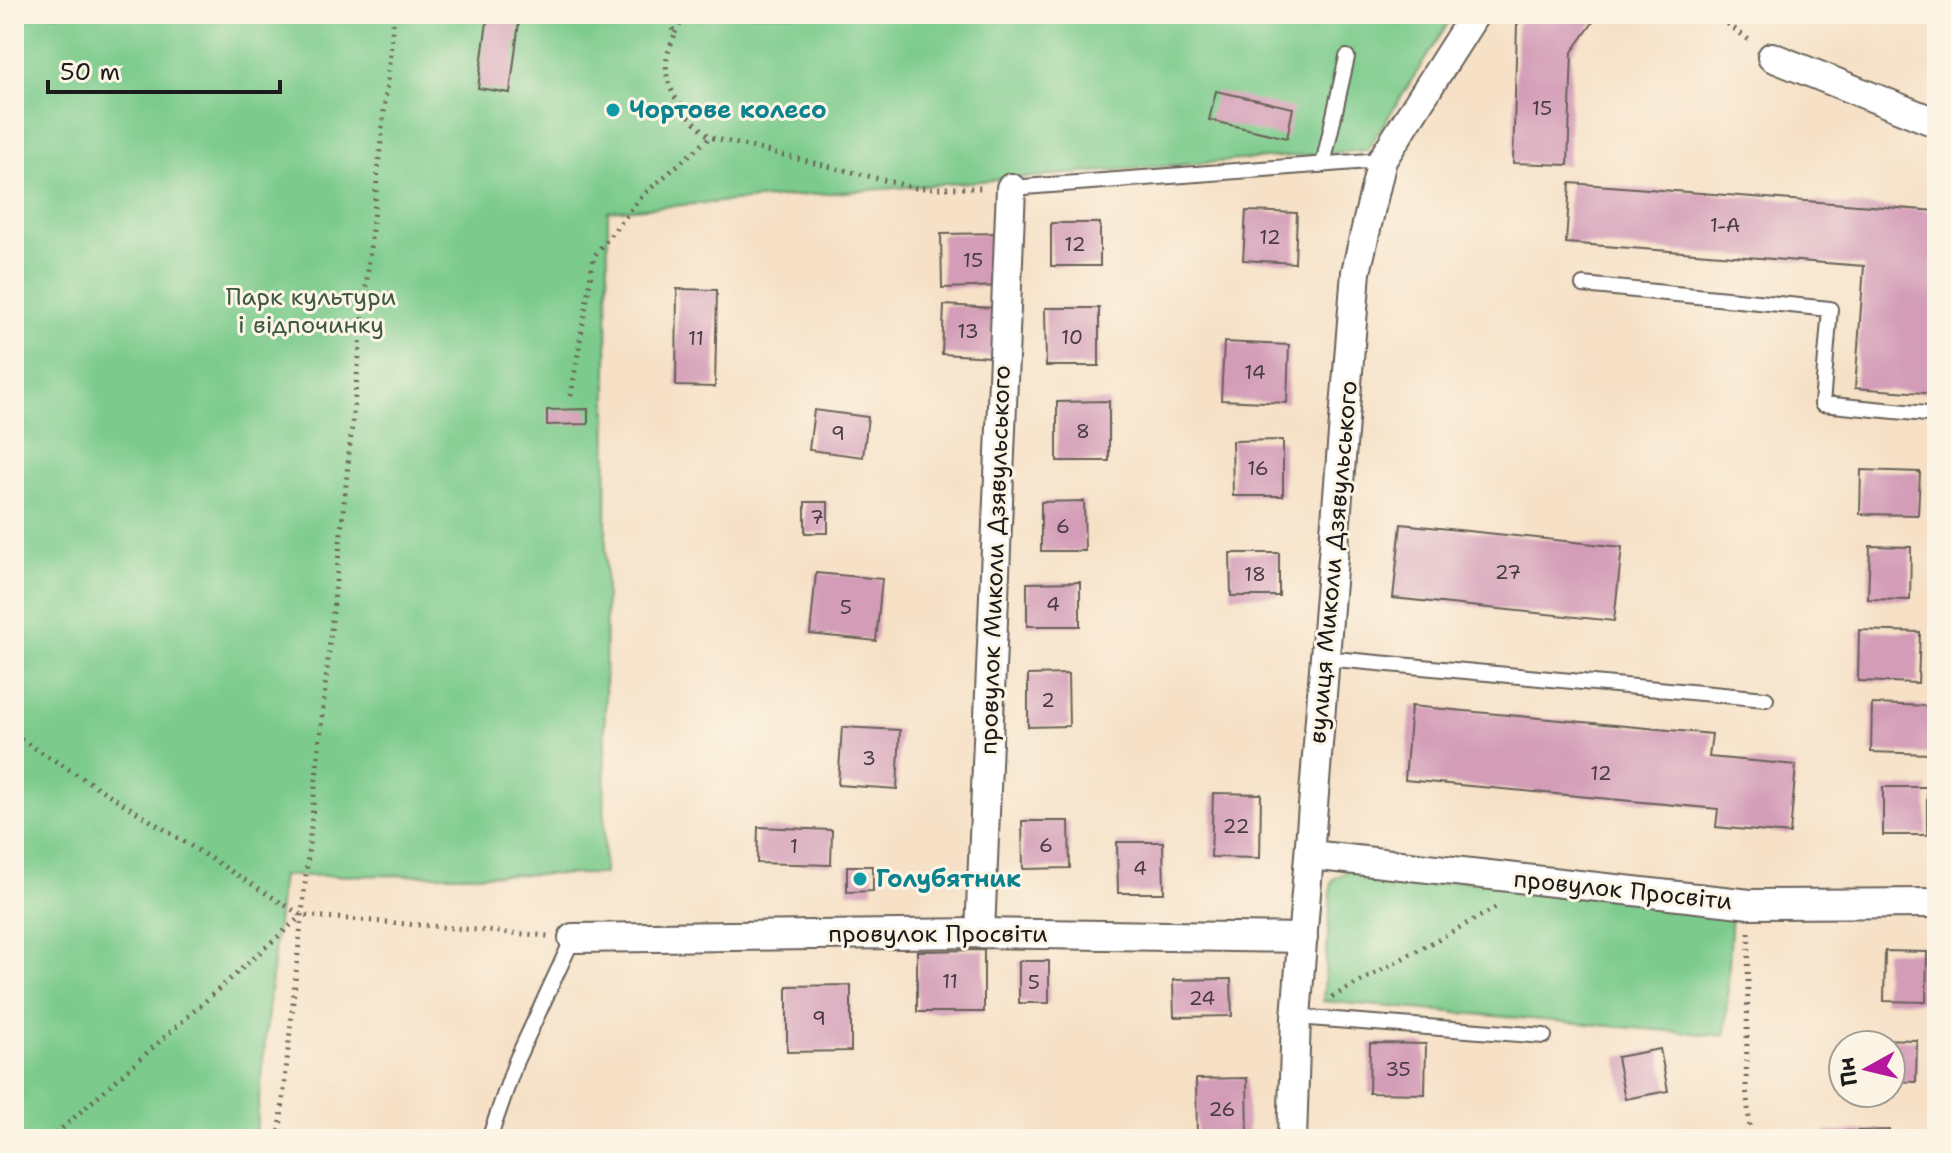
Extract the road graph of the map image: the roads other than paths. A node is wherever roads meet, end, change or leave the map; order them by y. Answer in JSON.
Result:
{"nodes":[{"id":1,"x":1475,"y":14,"type":"edge"},
{"id":2,"x":1347,"y":57,"type":"dead end"},
{"id":3,"x":1772,"y":57,"type":"road end"},
{"id":4,"x":1937,"y":123,"type":"edge"},
{"id":5,"x":1382,"y":160,"type":"junction"},
{"id":6,"x":1323,"y":165,"type":"junction"},
{"id":7,"x":1011,"y":188,"type":"joint"},
{"id":8,"x":1583,"y":285,"type":"dead end"},
{"id":9,"x":1937,"y":415,"type":"edge"},
{"id":10,"x":1324,"y":658,"type":"junction"},
{"id":11,"x":1766,"y":699,"type":"dead end"},
{"id":12,"x":1311,"y":855,"type":"junction"},
{"id":13,"x":1937,"y":903,"type":"edge"},
{"id":14,"x":980,"y":933,"type":"junction"},
{"id":15,"x":573,"y":938,"type":"joint"},
{"id":16,"x":1303,"y":938,"type":"junction"},
{"id":17,"x":1296,"y":1017,"type":"junction"},
{"id":18,"x":1544,"y":1036,"type":"dead end"},
{"id":19,"x":489,"y":1139,"type":"edge"},
{"id":20,"x":1292,"y":1139,"type":"edge"}],
"edges":[{"from":1,"to":5,"type":"street","name":"вулиця Миколи Дзявульського"},
{"from":2,"to":6,"type":"lane"},
{"from":3,"to":4,"type":"street"},
{"from":5,"to":6,"type":"lane"},
{"from":5,"to":10,"type":"street","name":"вулиця Миколи Дзявульського"},
{"from":6,"to":7,"type":"lane"},
{"from":7,"to":14,"type":"street","name":"провулок Миколи Дзявульського"},
{"from":8,"to":9,"type":"lane"},
{"from":10,"to":11,"type":"lane"},
{"from":10,"to":12,"type":"street","name":"вулиця Миколи Дзявульського"},
{"from":12,"to":13,"type":"street","name":"провулок Просвіти"},
{"from":12,"to":16,"type":"street","name":"вулиця Миколи Дзявульського"},
{"from":14,"to":15,"type":"street","name":"провулок Просвіти"},
{"from":14,"to":16,"type":"street","name":"провулок Просвіти"},
{"from":15,"to":19,"type":"lane"},
{"from":16,"to":17,"type":"street","name":"вулиця Миколи Дзявульського"},
{"from":17,"to":18,"type":"lane"},
{"from":17,"to":20,"type":"street","name":"вулиця Миколи Дзявульського"}]}
